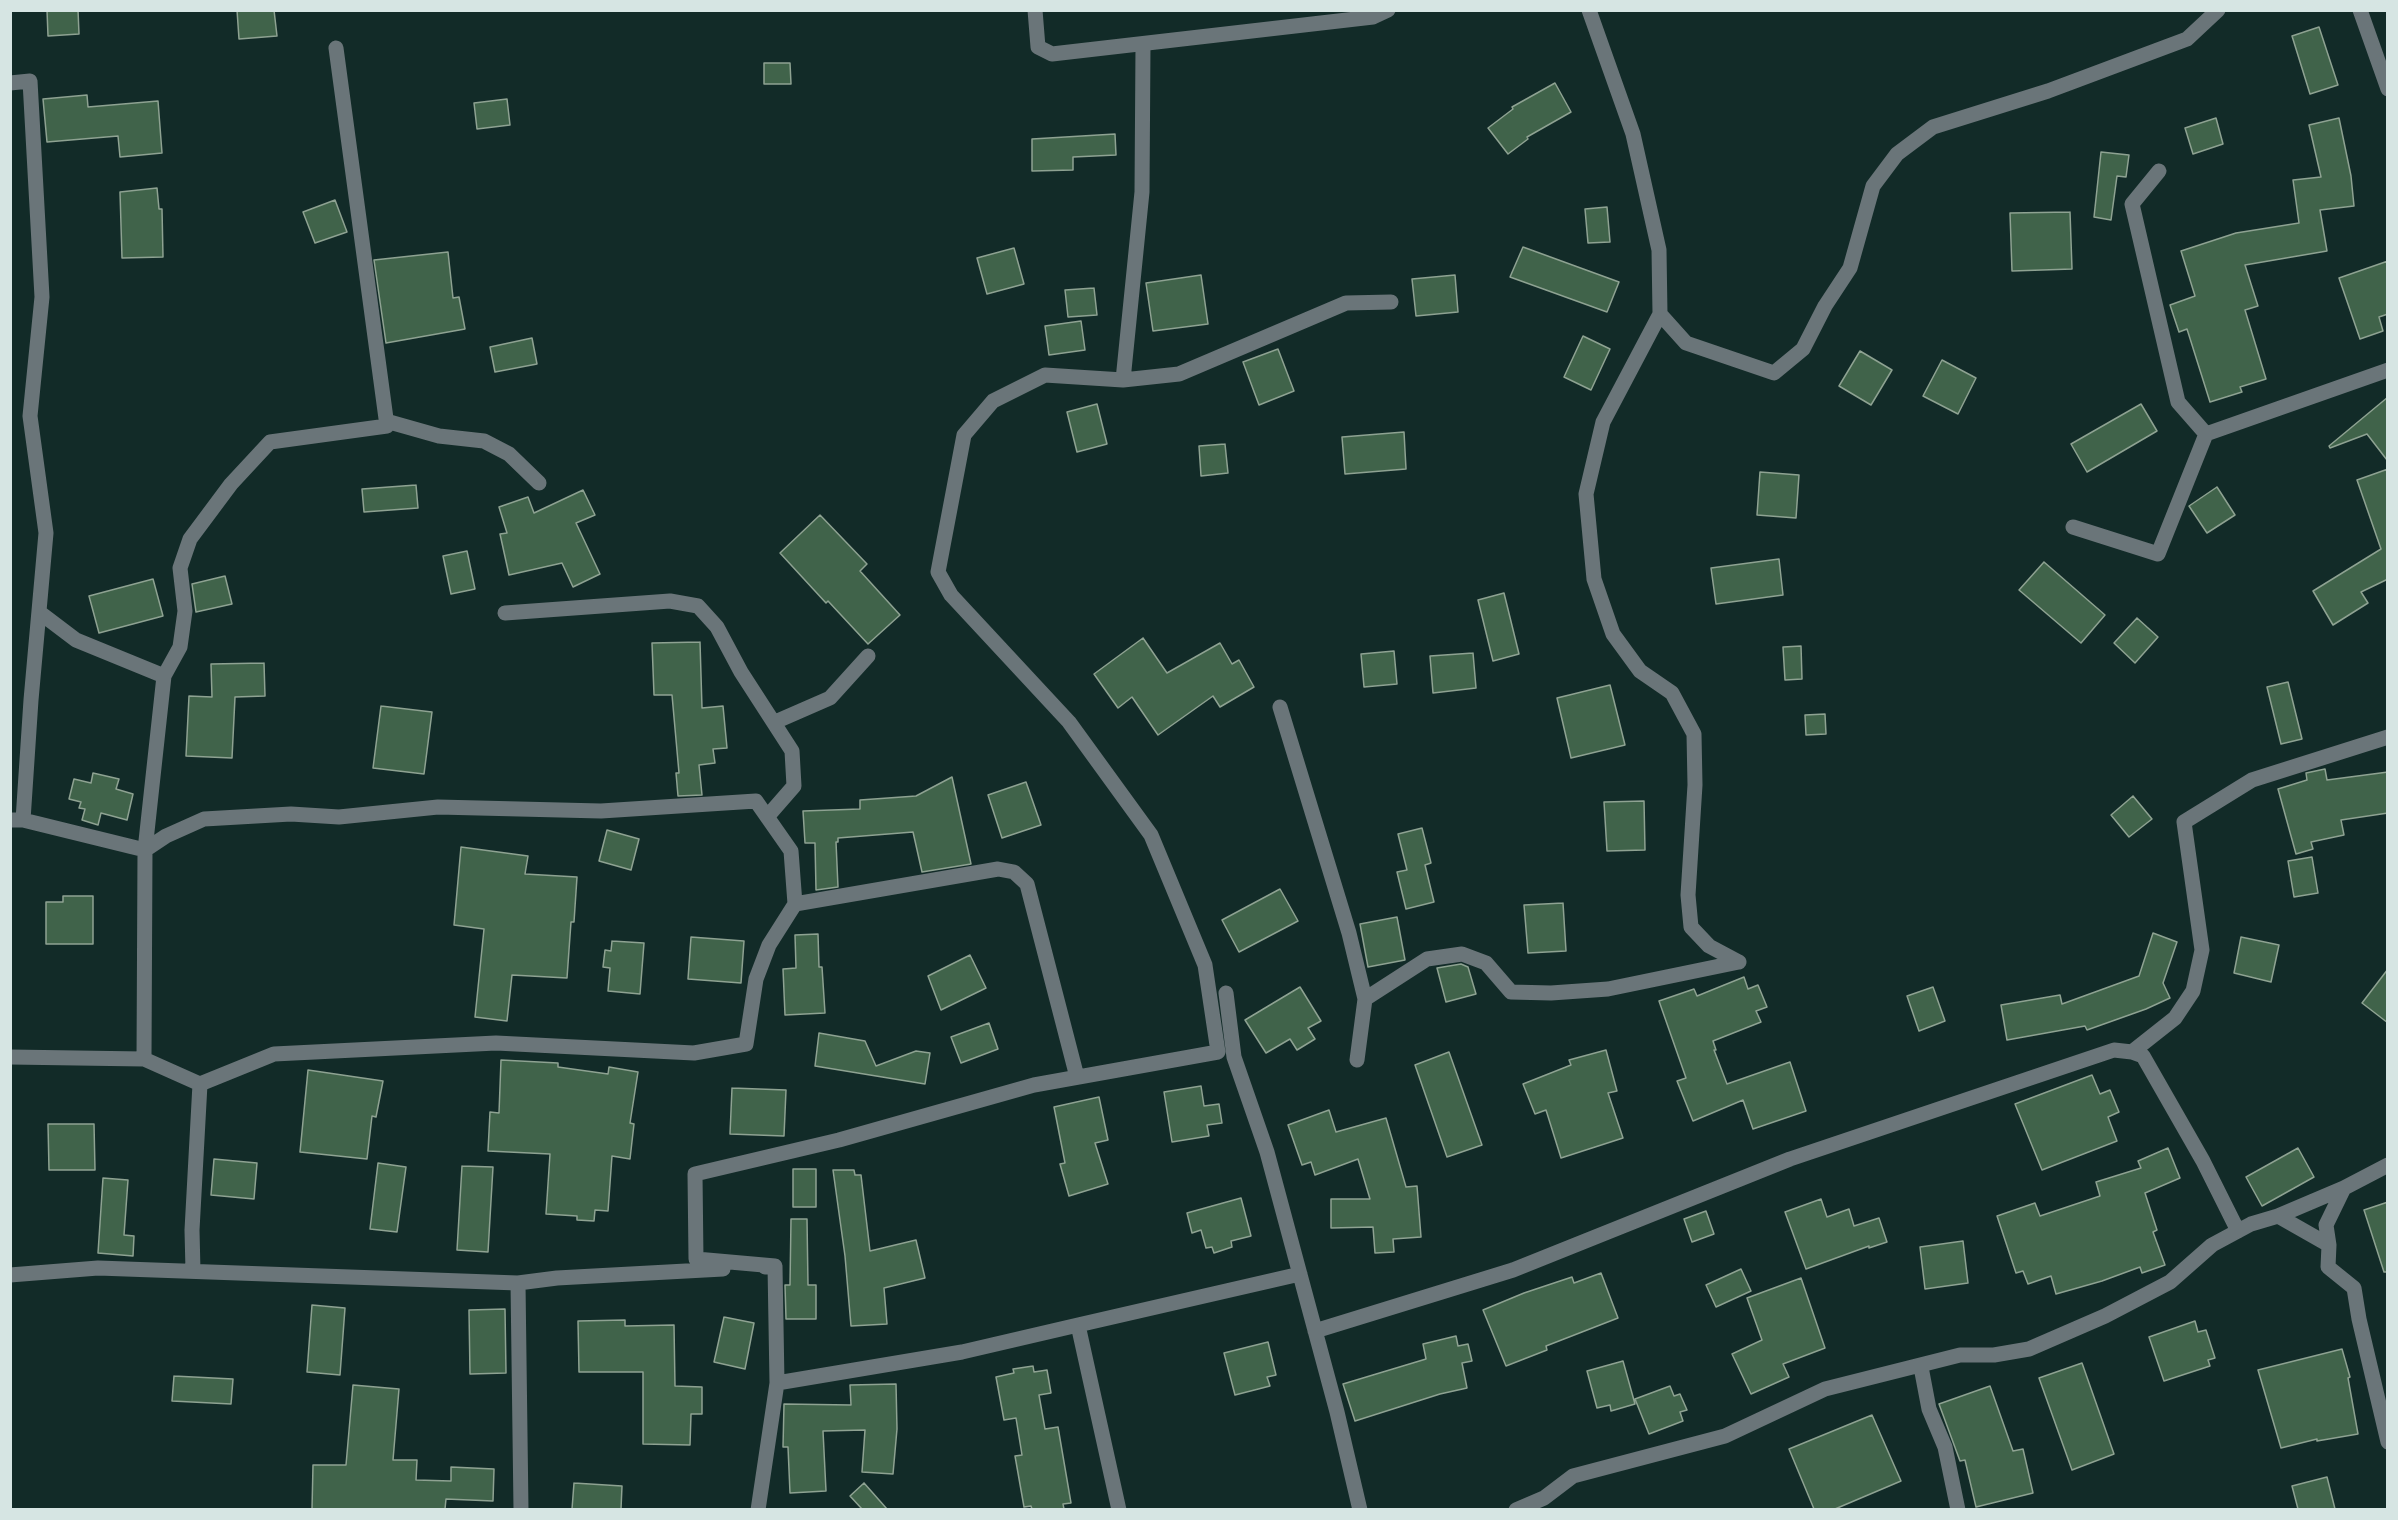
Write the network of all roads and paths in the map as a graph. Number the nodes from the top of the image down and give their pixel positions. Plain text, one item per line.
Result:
1 (1035, 10) edge
2 (1388, 10) edge
3 (1589, 10) edge
4 (2218, 10) edge
5 (2360, 10) edge
6 (1143, 45) junction
7 (336, 48) dead end
8 (10, 83) edge
9 (2388, 89) edge
10 (2158, 171) dead end
11 (1391, 302) dead end
12 (1660, 314) junction
13 (2388, 370) edge
14 (1123, 380) junction
15 (386, 421) junction
16 (2206, 434) junction
17 (538, 483) dead end
18 (2073, 527) dead end
19 (39, 612) junction
20 (506, 613) dead end
21 (868, 656) dead end
22 (164, 676) junction
23 (1280, 707) dead end
24 (775, 722) junction
25 (2388, 737) edge
26 (767, 817) junction
27 (17, 820) edge
28 (145, 850) junction
29 (795, 904) junction
30 (1226, 993) dead end
31 (1365, 999) junction
32 (2132, 1052) junction
33 (10, 1057) edge
34 (144, 1059) junction
35 (1357, 1060) dead end
36 (1077, 1077) junction
37 (200, 1084) junction
38 (2388, 1165) edge
39 (2344, 1188) junction
40 (2278, 1216) junction
41 (2238, 1231) junction
42 (2329, 1245) junction
43 (775, 1266) junction
44 (193, 1271) junction
45 (1300, 1274) junction
46 (10, 1275) edge
47 (518, 1283) junction
48 (1078, 1324) junction
49 (1315, 1331) junction
50 (1921, 1367) junction
51 (777, 1383) junction
52 (2388, 1442) edge
53 (1545, 1503) edge
54 (521, 1509) edge
55 (758, 1509) edge
56 (1119, 1509) edge
57 (1360, 1509) edge
58 (1516, 1509) edge
59 (1958, 1509) edge

1 - 6 street
2 - 6 street
3 - 12 street
4 - 12 street
5 - 9 street
6 - 14 street
7 - 15 street
8 - 19 street
10 - 16 street
11 - 14 street
12 - 31 street
13 - 16 street
14 - 36 street
15 - 17 street
15 - 22 street
16 - 18 street
19 - 22 street
19 - 27 street
20 - 24 street
21 - 24 street
22 - 28 street
23 - 31 street
24 - 26 street
25 - 32 street
26 - 28 street
26 - 29 street
27 - 28 street
28 - 34 street
29 - 36 street
29 - 37 street
30 - 45 street
31 - 35 street
32 - 41 street
32 - 49 street
33 - 34 street
34 - 37 street
36 - 43 street
37 - 44 street
38 - 39 street
39 - 40 street
39 - 42 street
40 - 41 street
40 - 42 street
41 - 50 street
42 - 52 street
43 - 47 street
43 - 51 street
44 - 46 street
44 - 47 street
45 - 48 street
45 - 49 street
47 - 54 street
48 - 51 street
48 - 56 street
49 - 57 street
50 - 53 street
50 - 59 street
51 - 55 street
53 - 58 street

